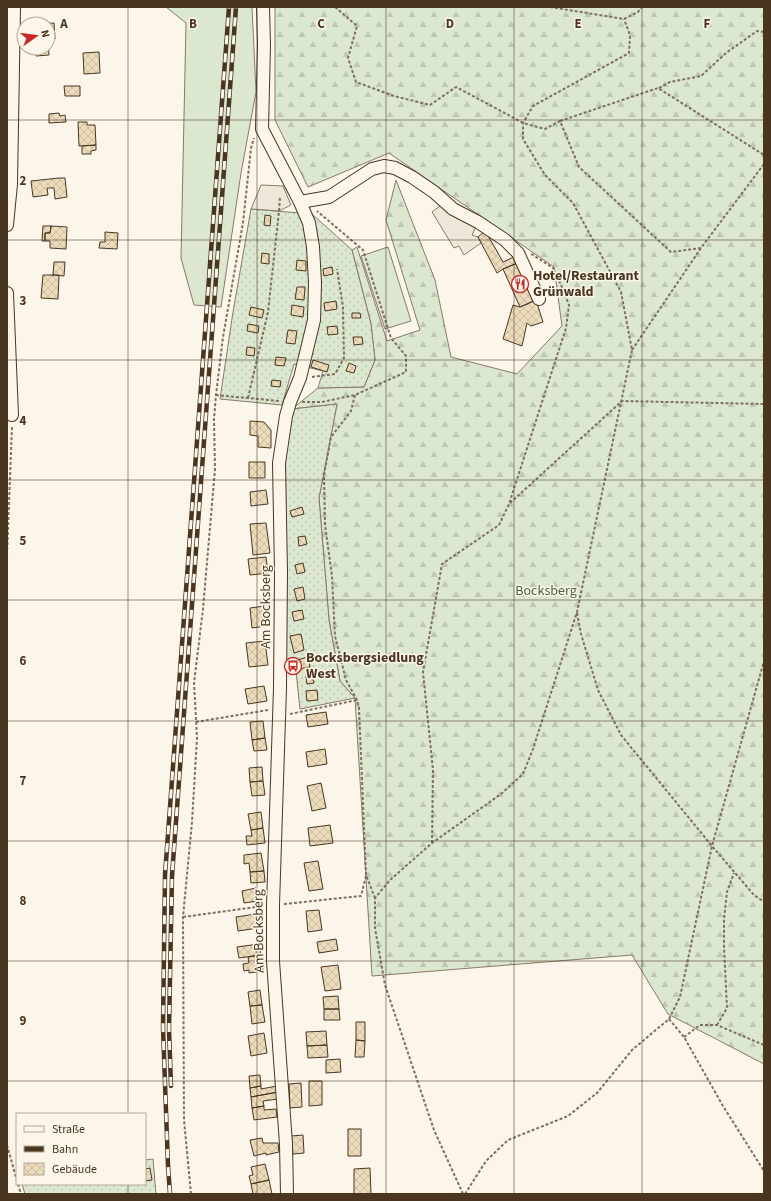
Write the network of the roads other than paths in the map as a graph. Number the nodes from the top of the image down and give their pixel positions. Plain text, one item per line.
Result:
1 (14, 7) edge
2 (263, 7) edge
3 (300, 202) junction
4 (7, 225) edge
5 (7, 293) edge
6 (539, 299) dead end
7 (12, 415) road end
8 (287, 1194) edge

1 - 4 street
2 - 3 street, Am Bocksberg
3 - 6 street
3 - 8 street, Am Bocksberg
5 - 7 street

